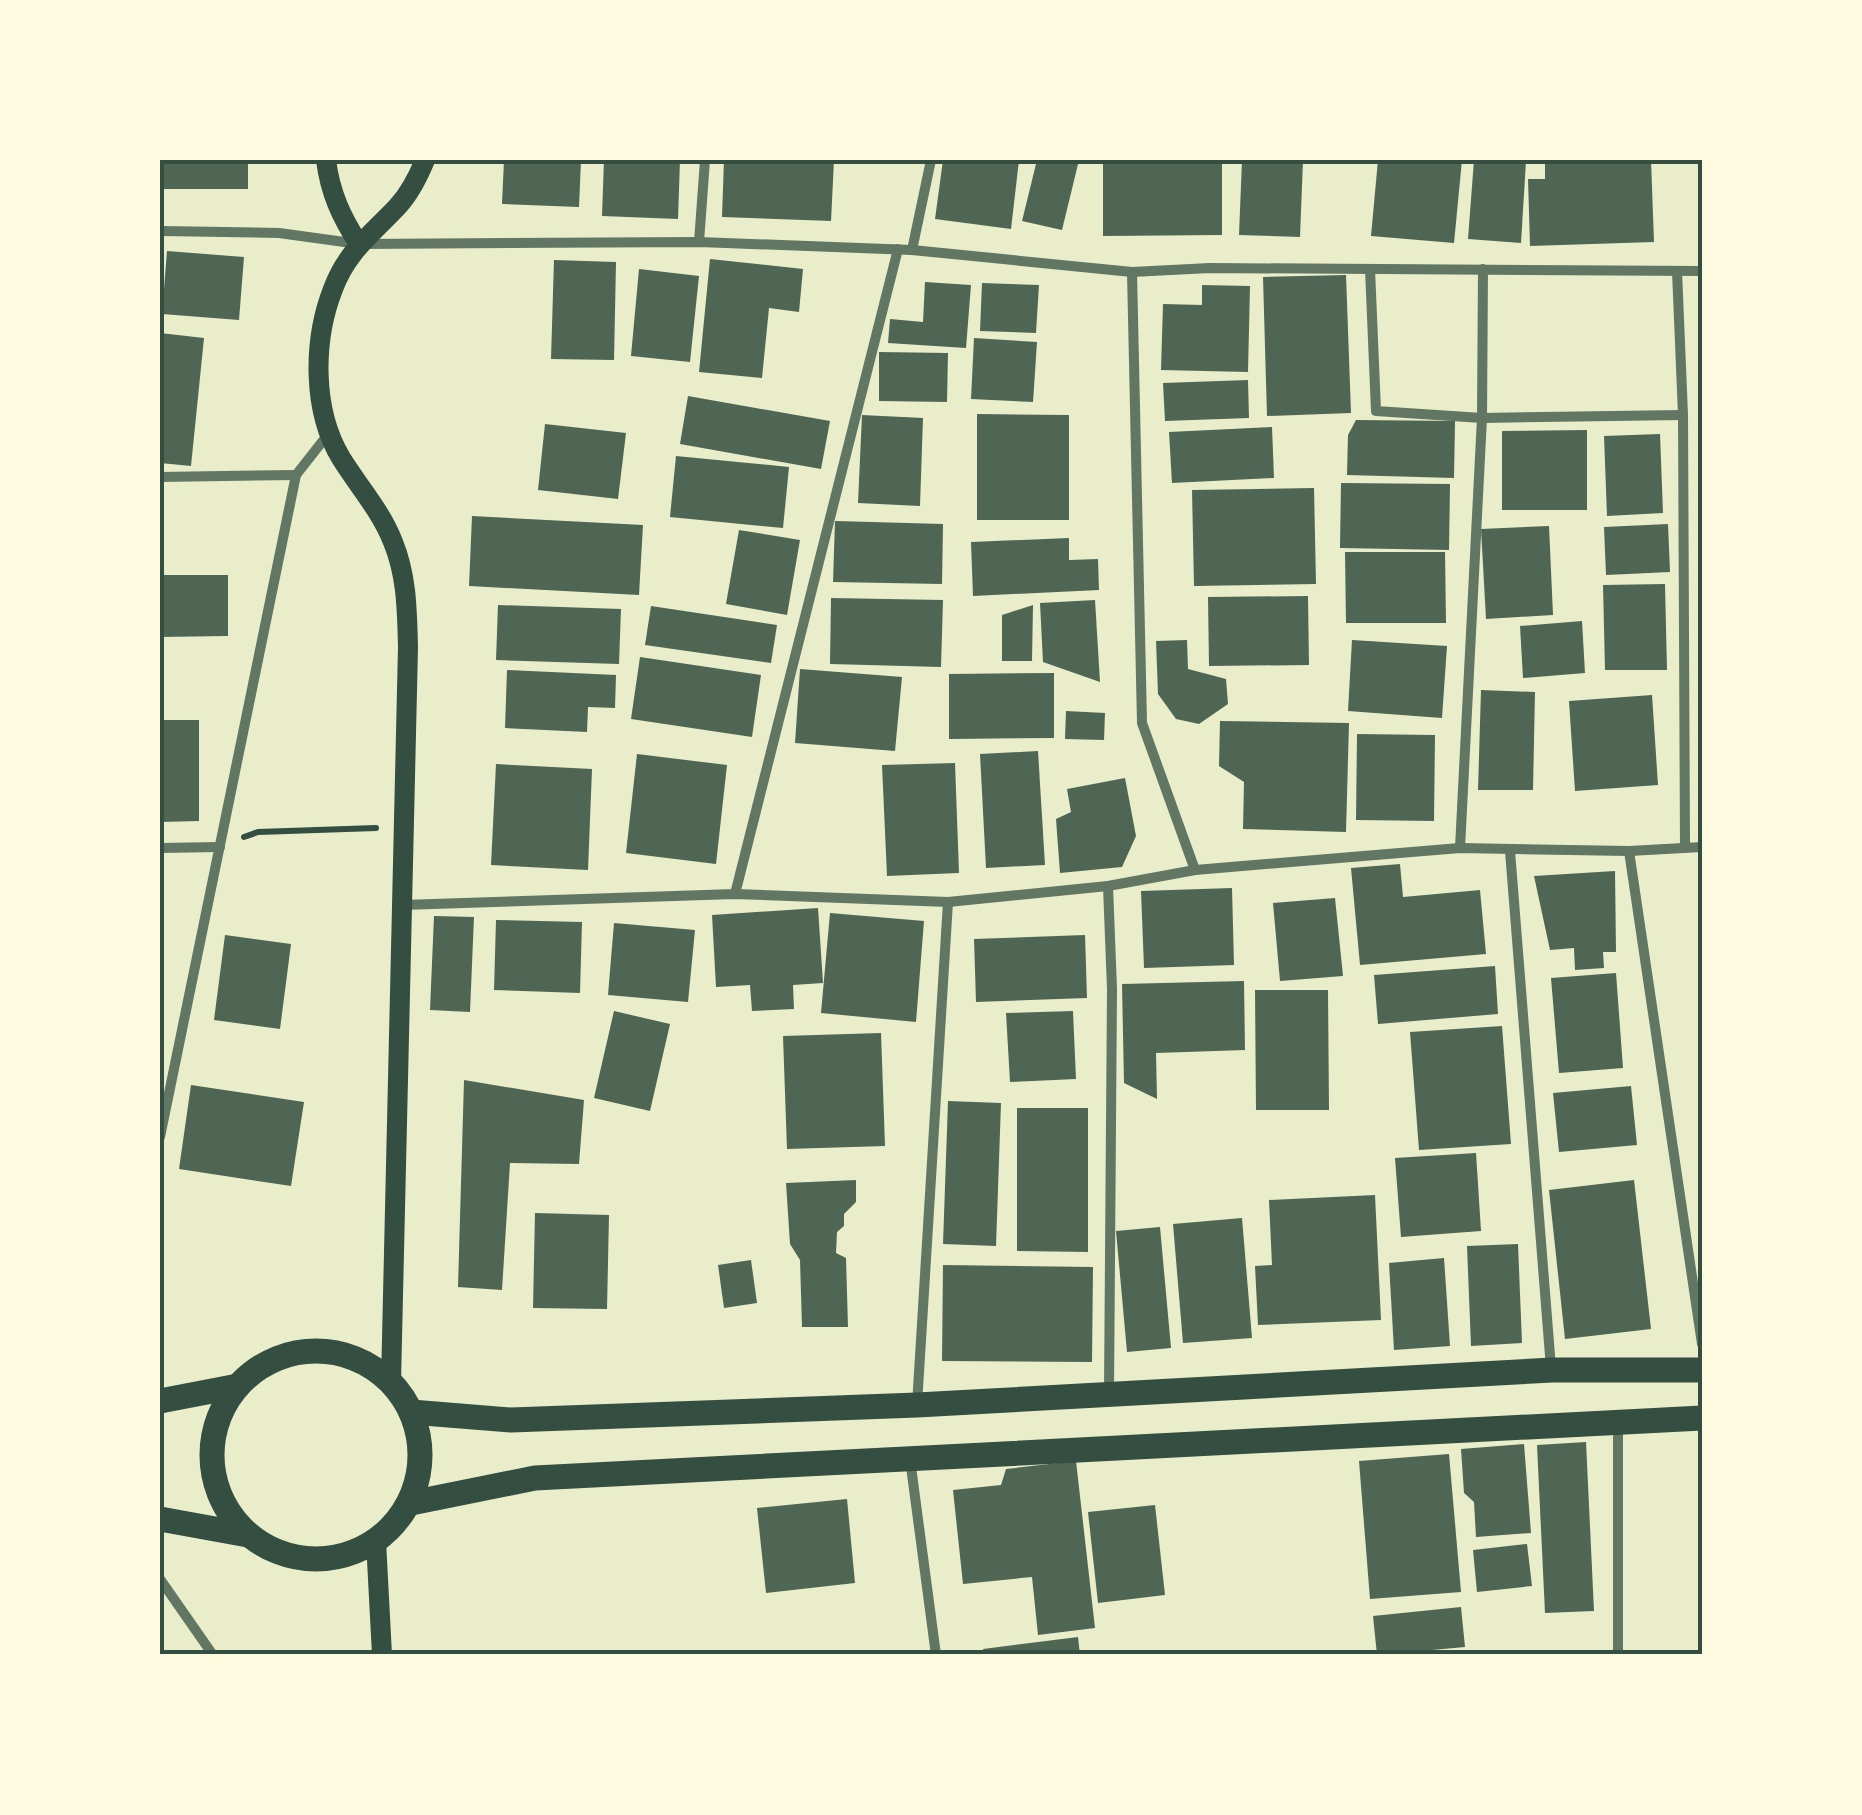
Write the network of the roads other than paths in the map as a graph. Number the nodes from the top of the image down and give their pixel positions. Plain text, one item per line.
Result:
1 (326, 160) edge
2 (424, 160) edge
3 (705, 160) edge
4 (932, 160) edge
5 (160, 231) edge
6 (699, 242) junction
7 (358, 244) junction
8 (898, 249) junction
9 (912, 250) junction
10 (1370, 268) junction
11 (1483, 269) junction
12 (1676, 271) junction
13 (1702, 271) edge
14 (1132, 272) junction
15 (1683, 415) junction
16 (1482, 418) junction
17 (329, 432) junction
18 (296, 475) junction
19 (160, 477) edge
20 (220, 847) junction
21 (1702, 847) edge
22 (160, 848) edge
23 (1460, 848) junction
24 (1685, 848) junction
25 (1510, 851) junction
26 (1629, 851) junction
27 (1194, 870) junction
28 (1108, 886) junction
29 (735, 894) junction
30 (948, 902) junction
31 (401, 905) junction
32 (160, 1137) edge
33 (1702, 1344) edge
34 (1552, 1370) junction
35 (1702, 1370) edge
36 (391, 1382) junction
37 (238, 1386) junction
38 (1108, 1394) junction
39 (160, 1402) edge
40 (917, 1405) junction
41 (411, 1412) junction
42 (1702, 1418) edge
43 (1618, 1421) junction
44 (910, 1459) junction
45 (410, 1503) junction
46 (160, 1520) edge
47 (248, 1535) junction
48 (376, 1541) junction
49 (160, 1578) edge
50 (212, 1655) edge
51 (382, 1655) edge
52 (936, 1655) edge
53 (1618, 1655) edge

1 - 7 main road
2 - 7 main road
3 - 6 street
4 - 9 street
5 - 7 street
6 - 7 street
6 - 8 street
7 - 17 main road
8 - 9 street
8 - 29 street
9 - 14 street
10 - 11 street
10 - 14 street
10 - 16 street
11 - 12 street
11 - 16 street
12 - 13 street
12 - 15 street
14 - 27 street
15 - 16 street
15 - 24 street
16 - 23 street
17 - 18 street
17 - 31 main road
18 - 19 street
18 - 20 street
20 - 22 street
20 - 32 street
21 - 24 street
23 - 25 street
23 - 27 street
24 - 26 street
25 - 26 street
25 - 34 street
26 - 33 street
27 - 28 street
28 - 30 street
28 - 38 street
29 - 30 street
29 - 31 street
30 - 40 street
31 - 36 main road
34 - 35 main road
34 - 38 main road
36 - 37 main road
36 - 41 main road
37 - 39 main road
37 - 47 main road
38 - 40 main road
40 - 41 main road
41 - 45 main road
42 - 43 main road
43 - 44 main road
43 - 53 street
44 - 45 main road
44 - 52 street
45 - 48 main road
46 - 47 main road
47 - 48 main road
48 - 51 main road
49 - 50 street

